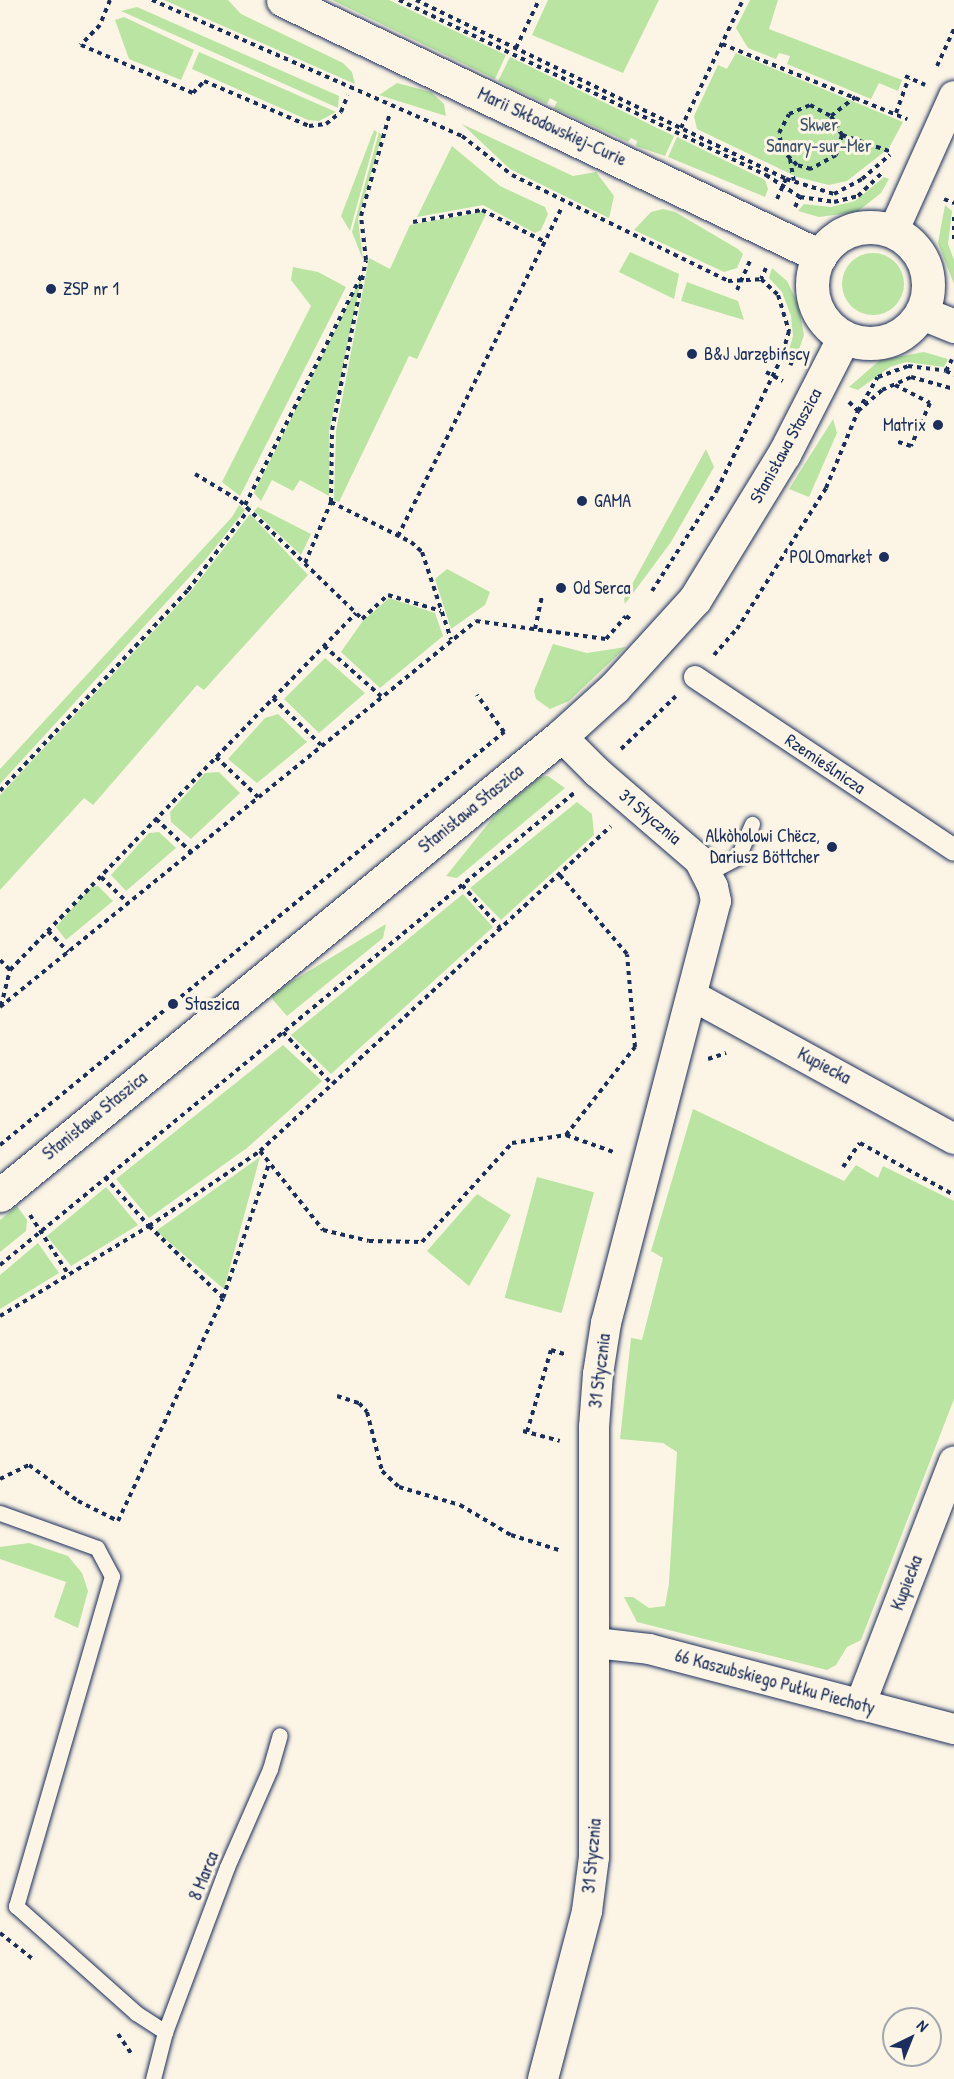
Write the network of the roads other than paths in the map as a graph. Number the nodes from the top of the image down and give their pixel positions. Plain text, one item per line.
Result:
1 (283, 0) edge
2 (941, 91) edge
3 (893, 232) junction
4 (820, 256) junction
5 (922, 313) junction
6 (954, 326) edge
7 (844, 337) junction
8 (695, 678) dead end
9 (561, 736) junction
10 (752, 824) dead end
11 (954, 850) edge
12 (708, 873) junction
13 (693, 996) junction
14 (954, 1139) edge
15 (0, 1194) edge
16 (954, 1461) edge
17 (0, 1513) edge
18 (595, 1643) junction
19 (860, 1705) junction
20 (954, 1729) edge
21 (280, 1735) dead end
22 (165, 2032) junction
23 (153, 2079) edge
24 (543, 2079) edge

1 - 4 street, Marii Skłodowskiej-Curie
2 - 3 street
3 - 4 street
3 - 5 street
4 - 7 street
5 - 6 street
5 - 7 street
7 - 9 street, Stanisława Staszica
8 - 11 street, Rzemieślnicza
9 - 12 street, 31 Stycznia
9 - 15 street, Stanisława Staszica
10 - 12 lane
12 - 13 street, 31 Stycznia
13 - 14 street, Kupiecka
13 - 18 street, 31 Stycznia
16 - 19 street, Kupiecka
17 - 22 lane
18 - 19 street, 66 Kaszubskiego Pułku Piechoty
18 - 24 street, 31 Stycznia
19 - 20 street, 66 Kaszubskiego Pułku Piechoty
21 - 22 lane, 8 Marca
22 - 23 lane, 8 Marca

